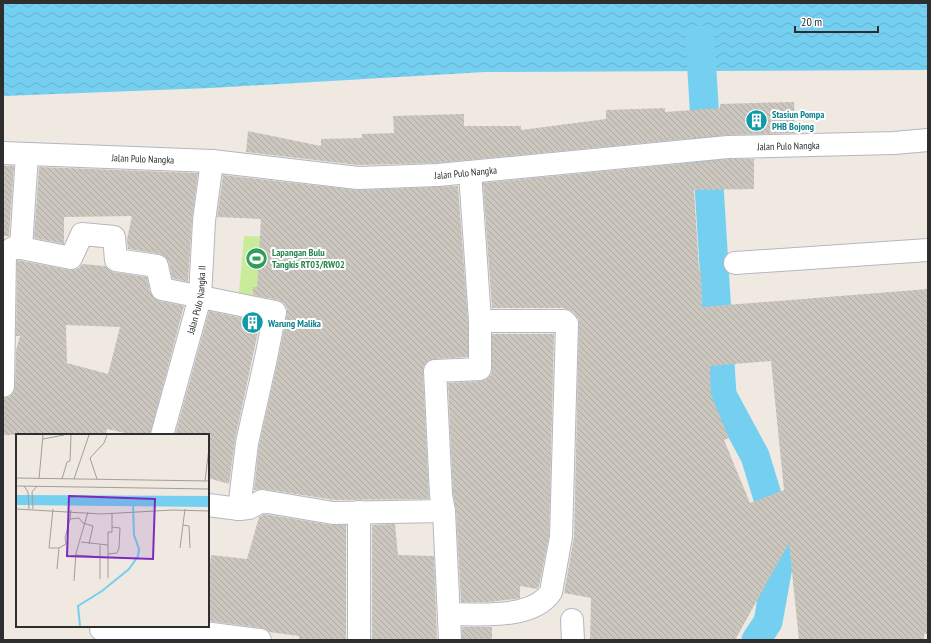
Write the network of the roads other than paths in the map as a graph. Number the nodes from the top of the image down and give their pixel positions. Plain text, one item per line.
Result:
1 (928, 140) edge
2 (3, 153) edge
3 (27, 154) junction
4 (212, 161) junction
5 (470, 172) junction
6 (21, 248) junction
7 (928, 250) edge
8 (734, 263) dead end
9 (200, 298) junction
10 (480, 321) junction
11 (3, 386) edge
12 (162, 434) edge
13 (209, 505) edge
14 (239, 509) junction
15 (444, 511) junction
16 (359, 512) junction
17 (449, 614) junction
18 (101, 632) edge
19 (260, 640) edge
20 (359, 640) edge
21 (450, 640) edge

1 - 5 street, Jalan Pulo Nangka
2 - 3 street, Jalan Pulo Nangka
3 - 4 street, Jalan Pulo Nangka
3 - 6 street
4 - 5 street, Jalan Pulo Nangka
4 - 9 street, Jalan Pulo Nangka II
5 - 10 street
6 - 9 street
6 - 11 street
7 - 8 street
9 - 12 street, Jalan Pulo Nangka II
9 - 14 street
10 - 15 street
10 - 17 street
13 - 14 street
14 - 16 street
15 - 16 street
15 - 17 street
16 - 20 street
17 - 21 street
18 - 19 street

